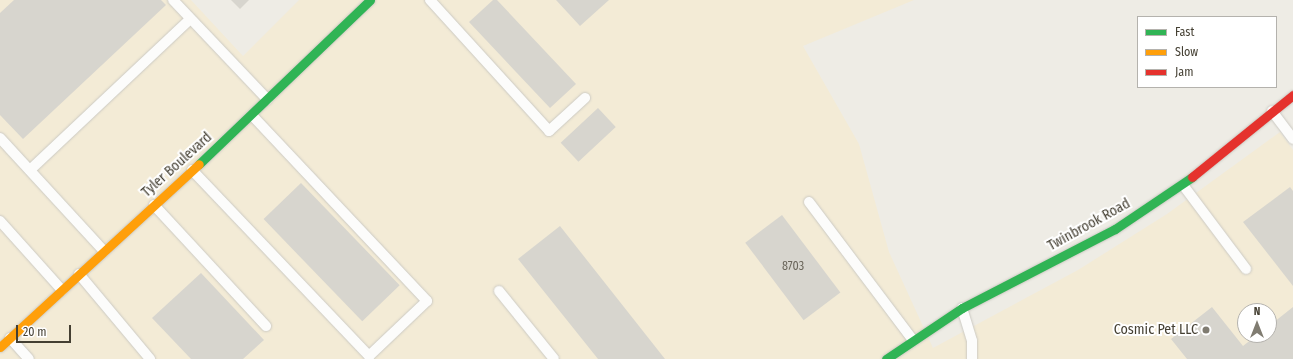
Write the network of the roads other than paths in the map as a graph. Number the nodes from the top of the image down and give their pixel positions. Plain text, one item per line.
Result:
1 (173, 0) edge
2 (370, 0) edge
3 (430, 0) edge
4 (190, 19) junction
5 (1293, 95) edge
6 (585, 98) dead end
7 (267, 99) junction
8 (1272, 111) junction
9 (252, 115) junction
10 (0, 138) edge
11 (1293, 139) edge
12 (30, 170) junction
13 (192, 170) junction
14 (1183, 185) junction
15 (809, 202) dead end
16 (154, 205) junction
17 (0, 220) edge
18 (104, 251) junction
19 (1246, 269) dead end
20 (79, 274) junction
21 (62, 290) junction
22 (500, 291) dead end
23 (962, 308) junction
24 (266, 326) dead end
25 (10, 338) junction
26 (913, 340) junction
27 (0, 347) edge
28 (900, 354) edge
29 (29, 359) edge
30 (150, 359) edge
31 (554, 359) edge
32 (886, 359) edge
33 (972, 359) edge

1 - 4 lane
2 - 7 street, Tyler Boulevard
3 - 6 lane
4 - 7 lane
4 - 12 lane
5 - 8 street, Twinbrook Road
7 - 9 street, Tyler Boulevard
8 - 11 lane
8 - 14 street, Twinbrook Road
9 - 13 street, Tyler Boulevard
9 - 13 lane
10 - 12 lane
12 - 18 lane
13 - 16 street, Tyler Boulevard
14 - 19 lane
14 - 23 street, Twinbrook Road
15 - 26 lane
16 - 18 street, Tyler Boulevard
16 - 24 lane
17 - 21 lane
18 - 20 street, Tyler Boulevard
20 - 21 street, Tyler Boulevard
20 - 30 lane
21 - 25 street, Tyler Boulevard
22 - 31 lane
23 - 26 street, Twinbrook Road
23 - 33 lane
25 - 27 street, Tyler Boulevard
25 - 29 lane
26 - 28 street, Twinbrook Road
28 - 32 street, Twinbrook Road

